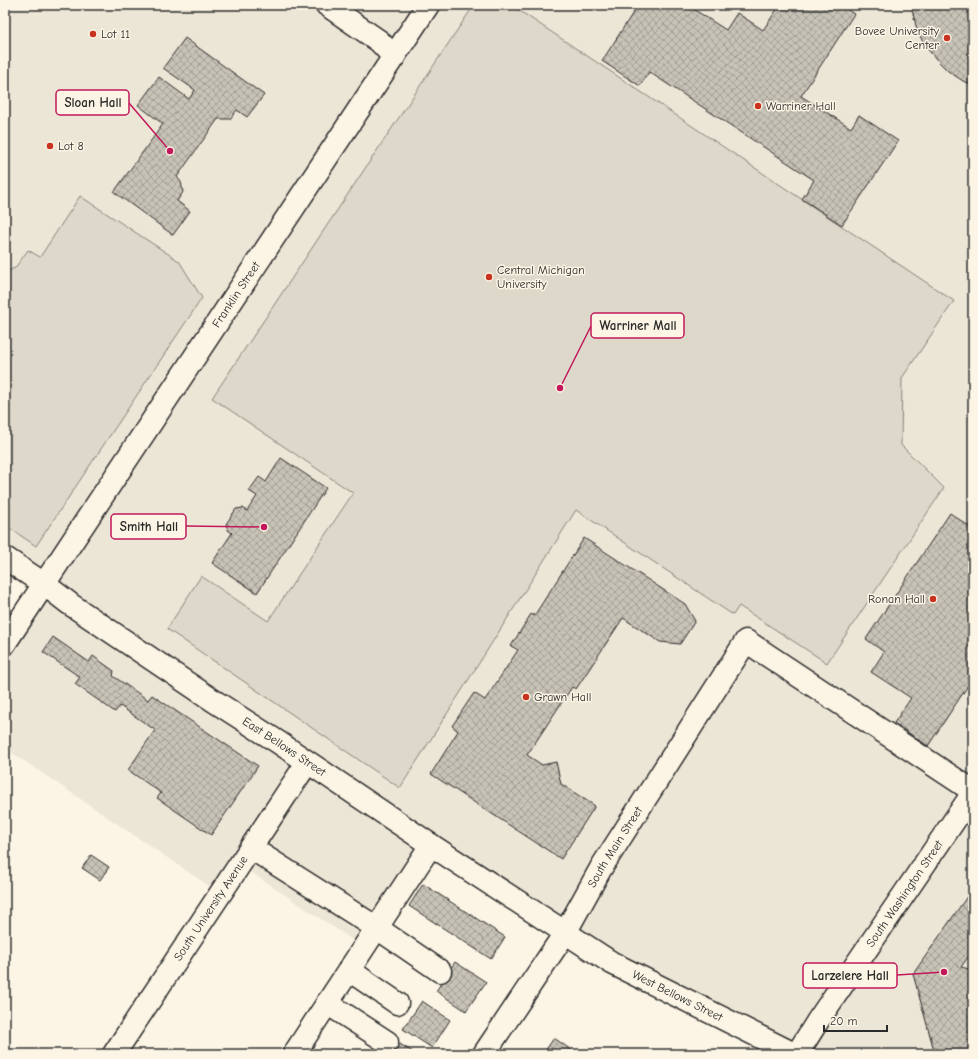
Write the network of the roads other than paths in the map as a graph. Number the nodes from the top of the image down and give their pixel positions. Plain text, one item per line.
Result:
1 (327, 5) edge
2 (428, 5) edge
3 (394, 57) junction
4 (5, 558) edge
5 (44, 584) junction
6 (5, 643) edge
7 (308, 763) junction
8 (973, 792) edge
9 (431, 846) junction
10 (251, 848) junction
11 (377, 928) junction
12 (564, 933) junction
13 (349, 970) junction
14 (440, 971) dead end
15 (328, 1003) junction
16 (397, 1003) dead end
17 (387, 1042) dead end
18 (114, 1054) edge
19 (294, 1054) edge
20 (484, 1054) edge
21 (794, 1054) edge
22 (797, 1054) edge

1 - 3 street
2 - 3 street, Franklin Street
3 - 5 street, Franklin Street
4 - 5 street, East Bellows Street
5 - 6 street, Franklin Street
5 - 7 street, East Bellows Street
7 - 9 street, East Bellows Street
7 - 10 street, South University Avenue
8 - 12 street, South Main Street
8 - 22 street, South Washington Street
9 - 11 street
9 - 12 street, East Bellows Street
10 - 11 street
10 - 18 street, South University Avenue
11 - 13 street
11 - 14 street
12 - 20 street, South Main Street
12 - 21 street, West Bellows Street
13 - 15 street
13 - 16 street
15 - 17 street
15 - 19 street

